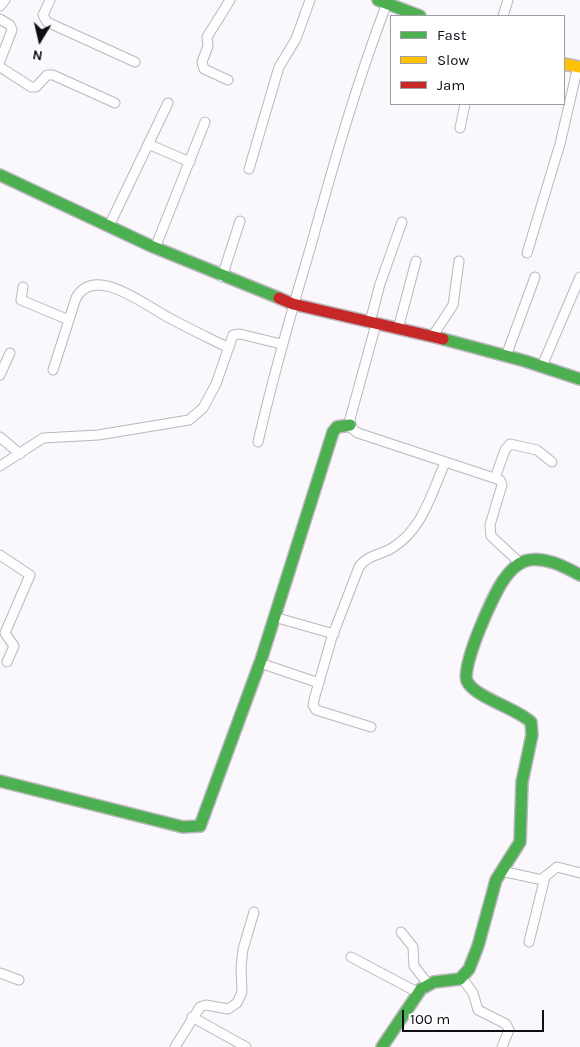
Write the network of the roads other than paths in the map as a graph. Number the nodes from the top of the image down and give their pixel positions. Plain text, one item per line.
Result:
1 (5, 0) edge
2 (50, 0) edge
3 (230, 0) edge
4 (310, 0) edge
5 (508, 0) edge
6 (382, 2) edge
7 (0, 6) edge
8 (417, 15) edge
9 (503, 15) edge
10 (0, 19) edge
11 (0, 61) edge
12 (135, 62) dead end
13 (565, 64) edge
14 (579, 66) edge
15 (0, 67) edge
16 (228, 80) dead end
17 (115, 103) dead end
18 (168, 103) dead end
19 (465, 105) edge
20 (205, 122) dead end
21 (460, 128) dead end
22 (148, 144) junction
23 (190, 162) junction
24 (249, 169) dead end
25 (0, 175) edge
26 (240, 221) dead end
27 (402, 222) dead end
28 (109, 226) junction
29 (155, 248) junction
30 (527, 253) dead end
31 (416, 261) dead end
32 (459, 261) dead end
33 (222, 277) junction
34 (535, 277) dead end
35 (580, 277) edge
36 (23, 287) dead end
37 (293, 304) junction
38 (69, 320) junction
39 (373, 323) junction
40 (398, 329) junction
41 (432, 337) junction
42 (281, 344) junction
43 (229, 348) junction
44 (10, 354) dead end
45 (506, 356) junction
46 (542, 366) junction
47 (54, 370) dead end
48 (0, 375) edge
49 (580, 379) edge
50 (350, 425) junction
51 (0, 438) edge
52 (258, 442) dead end
53 (20, 454) junction
54 (552, 462) dead end
55 (445, 463) junction
56 (0, 466) edge
57 (495, 478) junction
58 (0, 555) edge
59 (520, 563) junction
60 (580, 575) edge
61 (274, 617) junction
62 (334, 634) junction
63 (7, 662) dead end
64 (260, 663) junction
65 (319, 683) junction
66 (370, 727) dead end
67 (0, 781) edge
68 (501, 871) junction
69 (580, 873) edge
70 (545, 877) junction
71 (254, 912) dead end
72 (401, 932) dead end
73 (529, 942) dead end
74 (351, 957) dead end
75 (0, 973) edge
76 (462, 978) junction
77 (19, 980) dead end
78 (428, 984) junction
79 (419, 993) junction
80 (192, 1017) junction
81 (177, 1046) edge
82 (246, 1047) edge
83 (382, 1047) edge
84 (502, 1047) edge

1 - 7 street
2 - 12 street
3 - 16 street
4 - 24 street
5 - 9 street
6 - 8 street
6 - 37 street
10 - 11 street
13 - 14 street
14 - 30 street
15 - 17 street
18 - 22 street
19 - 21 street
20 - 23 street
22 - 23 street
22 - 28 street
23 - 29 street
25 - 28 street
26 - 33 street
27 - 39 street
28 - 29 street
29 - 33 street
31 - 40 street
32 - 41 street
33 - 37 street
34 - 45 street
35 - 46 street
36 - 38 street
37 - 39 street
37 - 42 street
38 - 43 street
38 - 47 street
39 - 40 street
39 - 50 street
40 - 41 street
41 - 45 street
42 - 43 street
42 - 52 street
43 - 53 street
44 - 48 street
45 - 46 street
46 - 49 street
50 - 55 street
50 - 61 street
51 - 53 street
53 - 56 street
54 - 57 street
55 - 57 street
55 - 62 street
57 - 59 street
58 - 63 street
59 - 60 street
59 - 68 street
61 - 62 street
61 - 64 street
62 - 65 street
64 - 65 street
64 - 67 street
65 - 66 street
68 - 70 street
68 - 76 street
69 - 70 street
70 - 73 street
71 - 80 street
72 - 78 street
74 - 79 street
75 - 77 street
76 - 78 street
76 - 84 street
78 - 79 street
79 - 83 street
80 - 81 street
80 - 82 street

